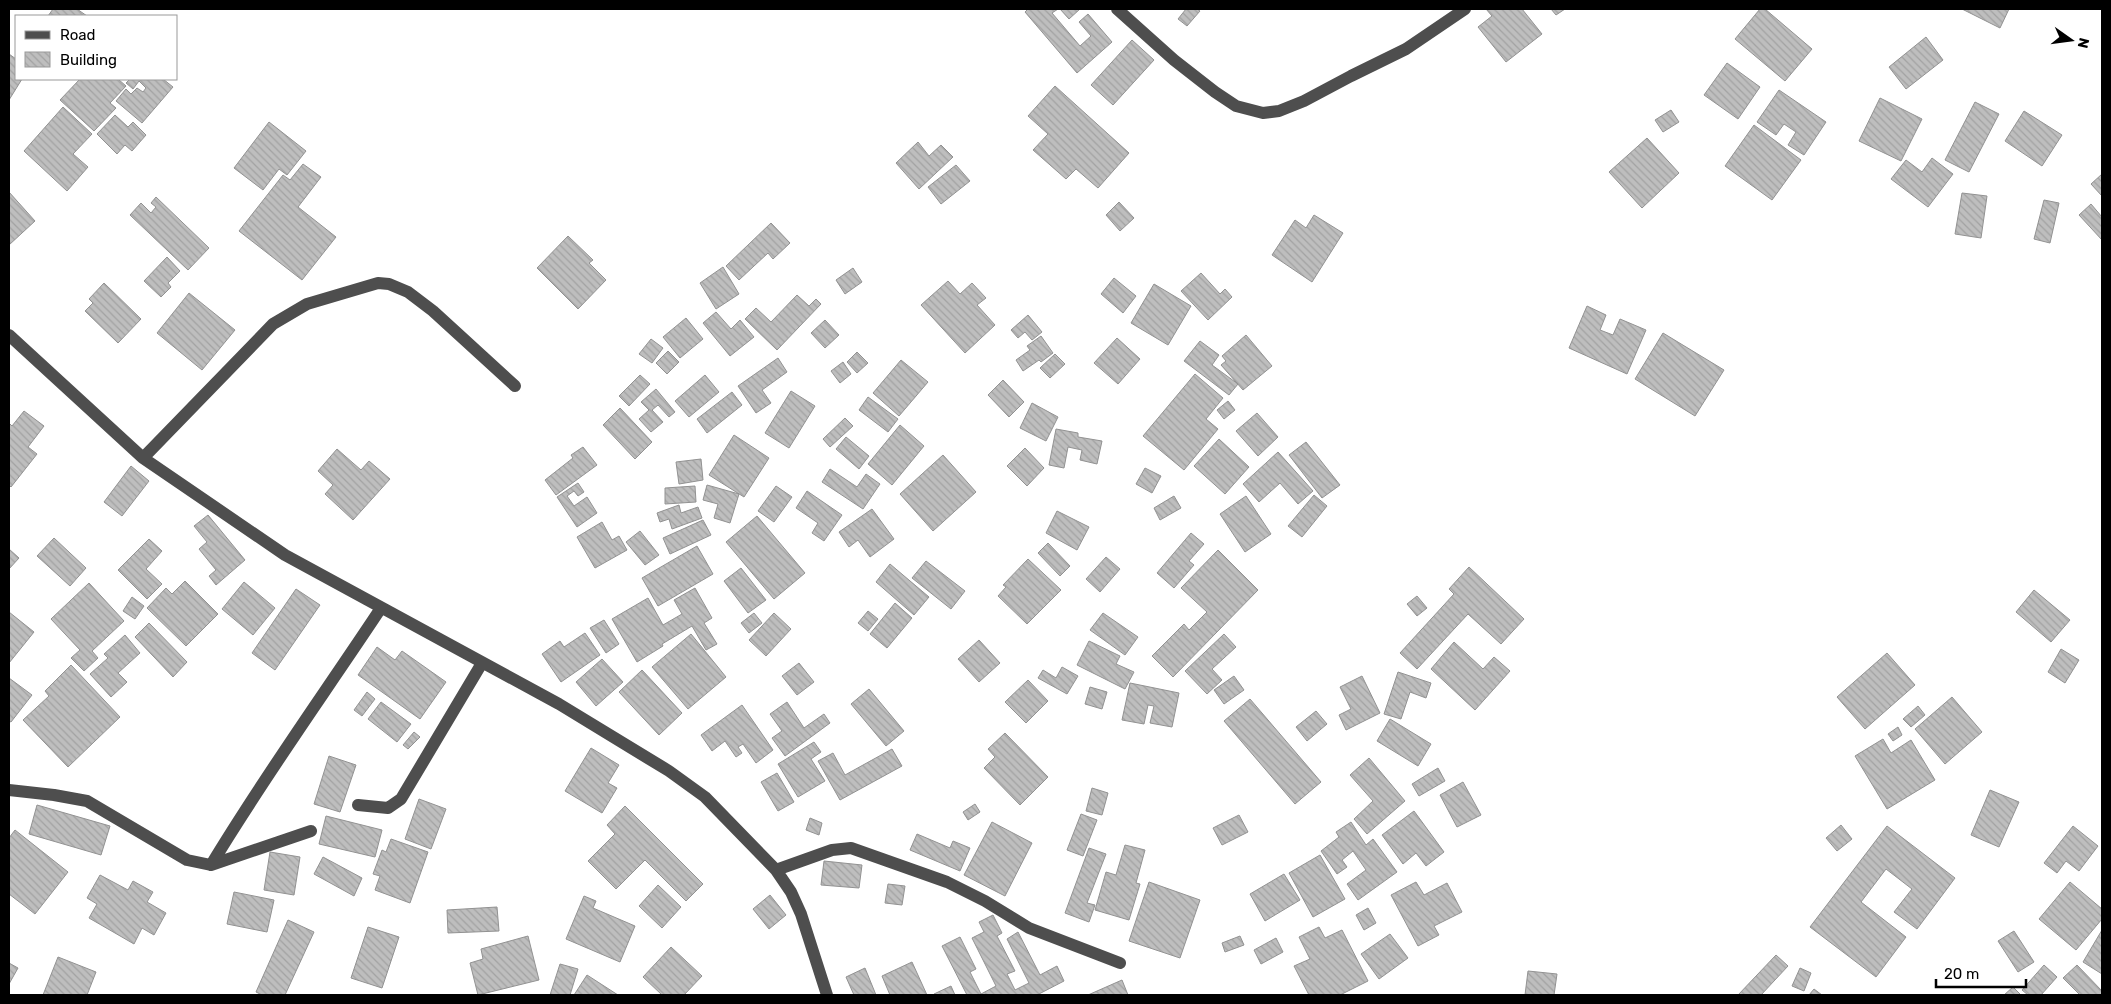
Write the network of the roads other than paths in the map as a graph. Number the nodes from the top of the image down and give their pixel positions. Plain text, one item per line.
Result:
1 (1117, 9) edge
2 (1465, 9) edge
3 (9, 335) edge
4 (514, 386) dead end
5 (143, 458) junction
6 (381, 608) junction
7 (482, 663) junction
8 (9, 790) edge
9 (358, 805) dead end
10 (311, 831) dead end
11 (211, 865) junction
12 (776, 870) junction
13 (1120, 963) dead end
14 (827, 995) edge

1 - 2 street
3 - 5 street
4 - 5 street
5 - 6 street
6 - 7 street
6 - 11 street
7 - 9 street
7 - 12 street
8 - 11 street
10 - 11 street
12 - 13 street
12 - 14 street

